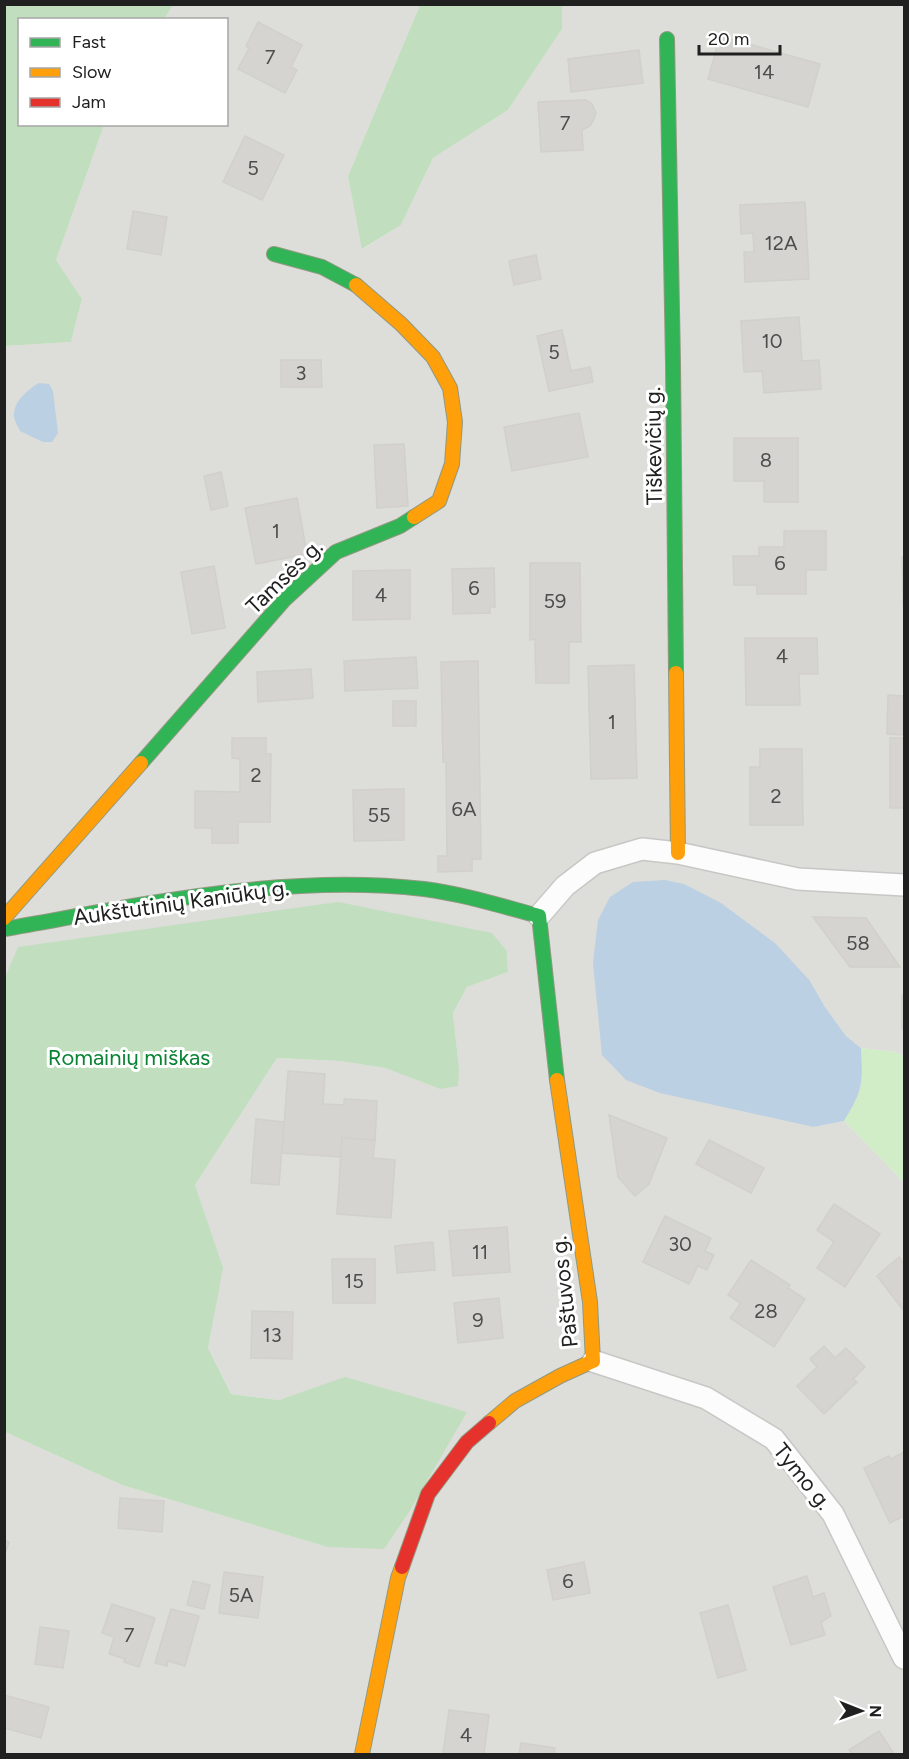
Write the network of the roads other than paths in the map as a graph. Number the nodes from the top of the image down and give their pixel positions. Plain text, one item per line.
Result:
1 (667, 39) dead end
2 (274, 254) dead end
3 (678, 853) junction
4 (904, 885) edge
5 (539, 916) junction
6 (4, 918) edge
7 (4, 929) edge
8 (592, 1360) junction
9 (904, 1658) edge
10 (362, 1755) edge

1 - 3 street, Tiškevičių g.
2 - 6 street, Tamsės g.
3 - 4 street
3 - 5 street
5 - 7 street, Aukštutinių Kaniūkų g.
5 - 8 street, Paštuvos g.
8 - 9 street, Tymo g.
8 - 10 street, Paštuvos g.

